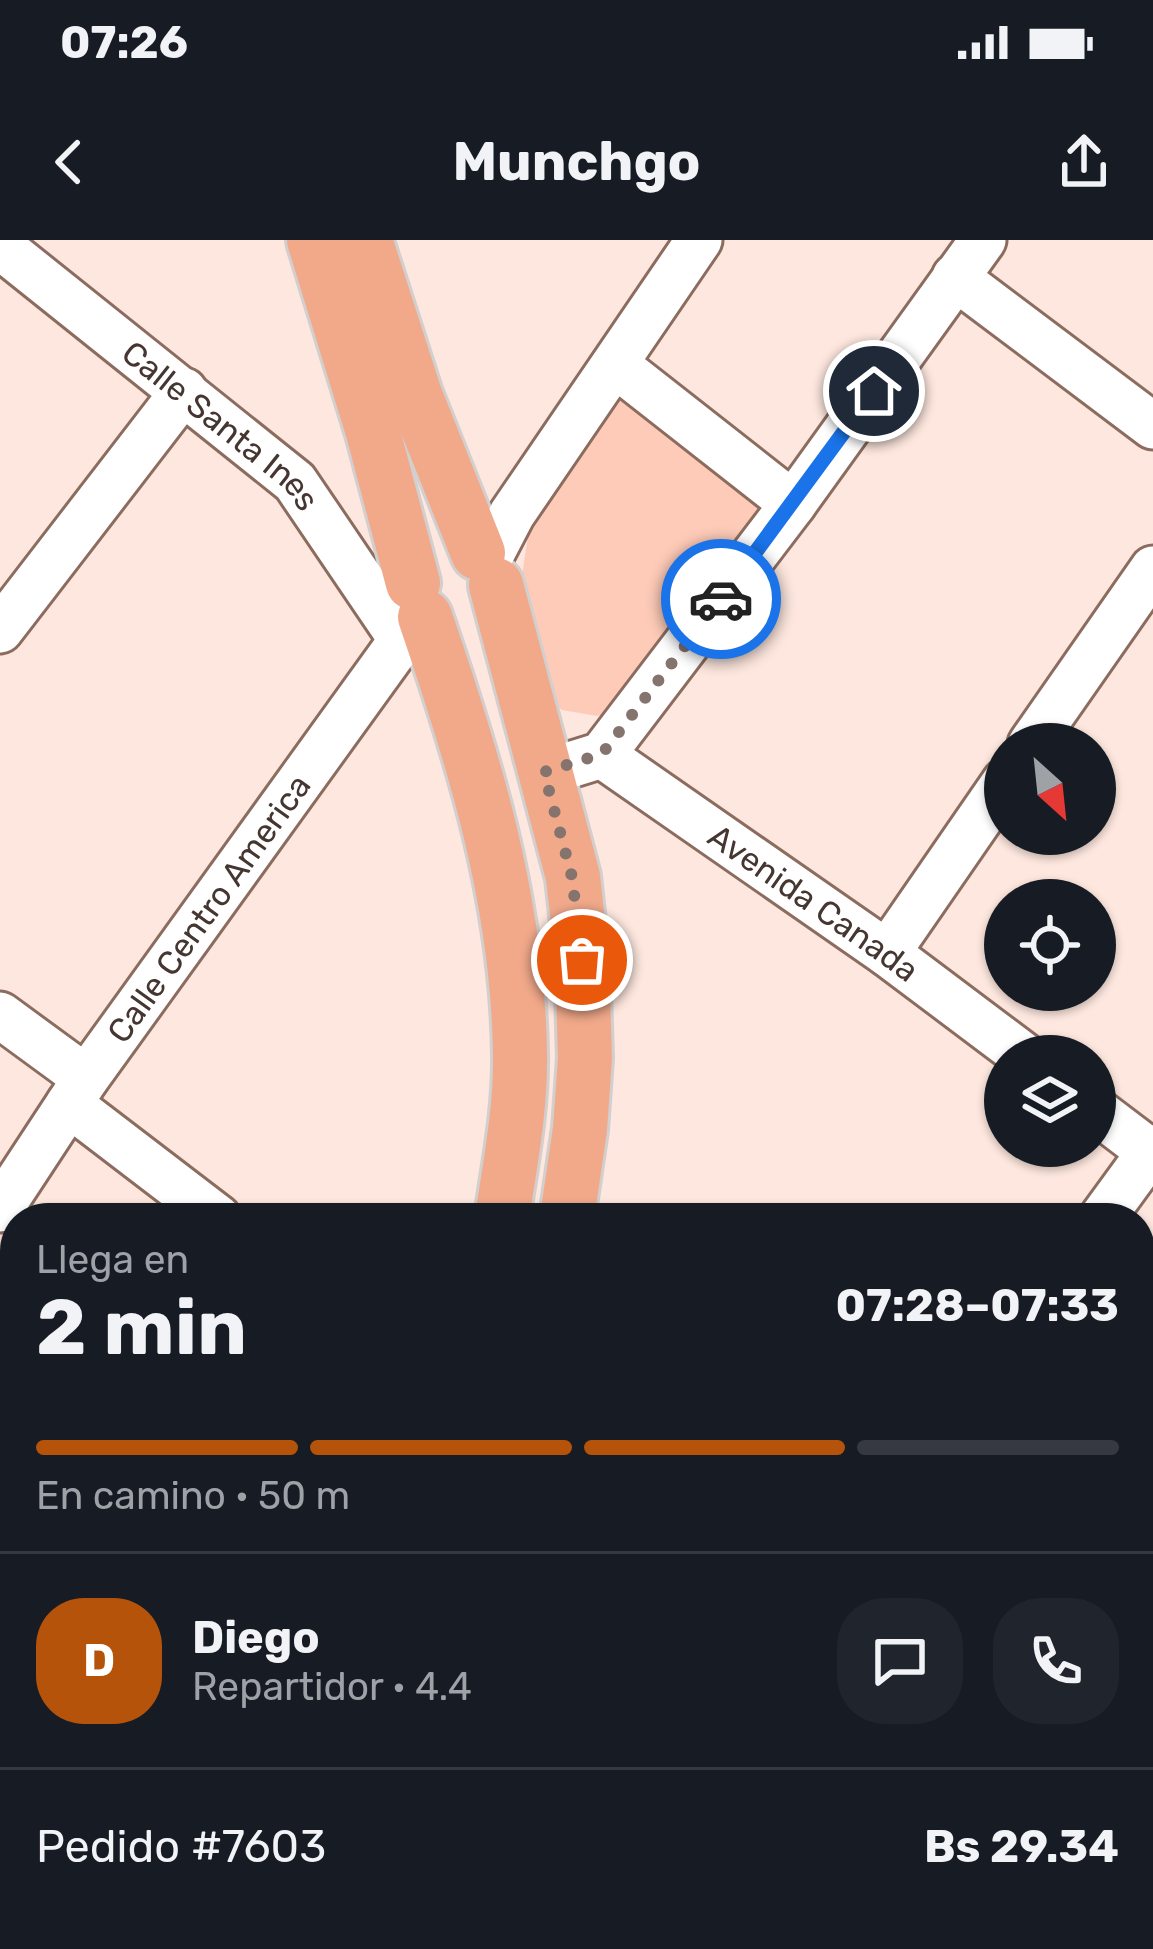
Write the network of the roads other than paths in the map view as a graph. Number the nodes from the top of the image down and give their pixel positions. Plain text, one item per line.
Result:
1 (314, 240) edge
2 (365, 240) edge
3 (699, 240) edge
4 (983, 240) edge
5 (0, 246) edge
6 (955, 277) junction
7 (616, 365) junction
8 (184, 392) junction
9 (1153, 426) edge
10 (793, 504) junction
11 (487, 567) junction
12 (1153, 569) edge
13 (414, 612) junction
14 (0, 630) edge
15 (1046, 723) edge
16 (602, 754) junction
17 (544, 772) junction
18 (984, 812) edge
19 (887, 952) junction
20 (0, 1015) edge
21 (996, 1035) edge
22 (78, 1091) junction
23 (1116, 1125) edge
24 (1152, 1151) edge
25 (4, 1203) edge
26 (201, 1203) edge
27 (504, 1203) edge
28 (568, 1203) edge
29 (1113, 1203) edge

1 - 13 main road
2 - 11 main road
3 - 7 street
4 - 6 street
5 - 8 street, Calle Santa Ines
6 - 9 street
6 - 10 street
7 - 10 street
7 - 11 street
8 - 13 street, Calle Santa Ines
8 - 14 street
10 - 16 street
11 - 13 main road
11 - 17 main road
12 - 15 street
13 - 22 street, Calle Centro America
13 - 27 main road
16 - 17 street
16 - 19 street, Avenida Canada
17 - 28 main road
18 - 19 street
19 - 21 street, Avenida Canada
20 - 22 street
22 - 25 street, Calle Centro America
22 - 26 street
23 - 24 street
24 - 29 street

